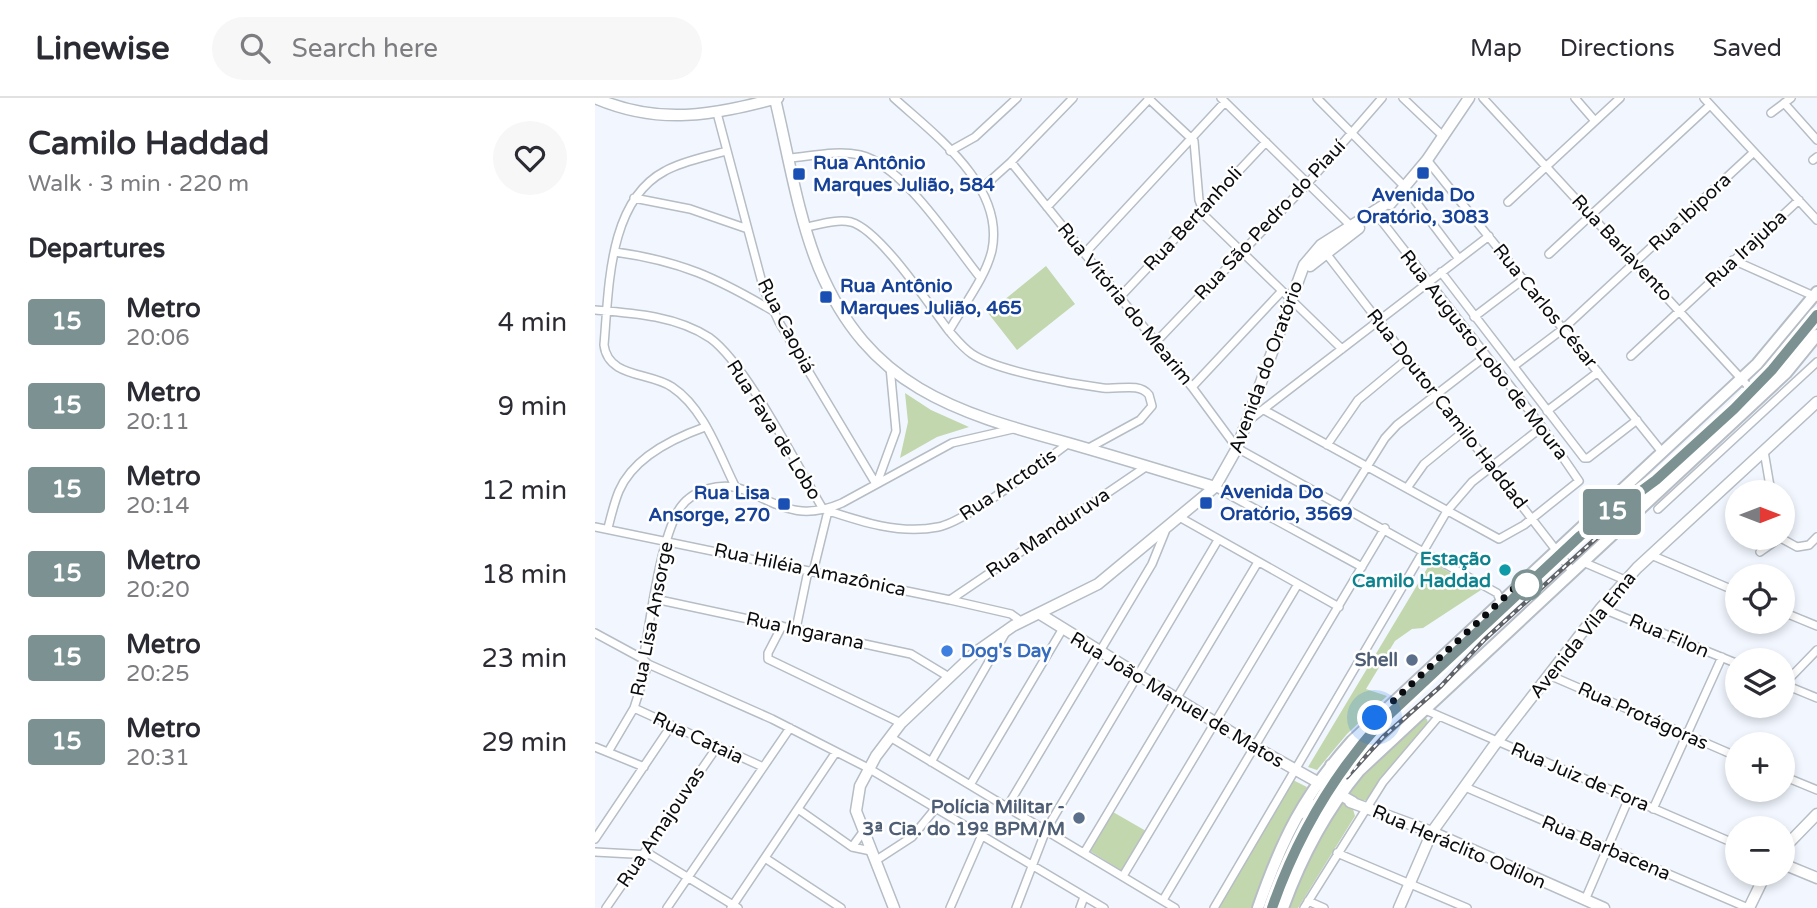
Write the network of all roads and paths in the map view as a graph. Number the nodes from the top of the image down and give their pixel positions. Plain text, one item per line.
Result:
1 (595, 98) edge
2 (776, 98) edge
3 (894, 98) edge
4 (1017, 98) edge
5 (1073, 98) edge
6 (1149, 98) edge
7 (1317, 98) edge
8 (1383, 98) edge
9 (1403, 98) edge
10 (1469, 98) edge
11 (1483, 98) edge
12 (1575, 98) edge
13 (1620, 98) edge
14 (1704, 98) edge
15 (1222, 100) edge
16 (1788, 101) edge
17 (1710, 105) junction
18 (717, 113) junction
19 (1771, 113) dead end
20 (1595, 121) junction
21 (1352, 131) junction
22 (1190, 136) junction
23 (1444, 137) junction
24 (1817, 140) edge
25 (1266, 142) junction
26 (726, 151) junction
27 (950, 152) junction
28 (1754, 152) junction
29 (790, 158) junction
30 (1427, 160) junction
31 (1011, 162) junction
32 (1547, 166) junction
33 (1308, 183) junction
34 (1404, 186) junction
35 (981, 189) junction
36 (634, 198) junction
37 (1392, 200) junction
38 (1799, 200) junction
39 (1508, 202) dead end
40 (1047, 207) junction
41 (1201, 210) junction
42 (1377, 215) junction
43 (1591, 215) junction
44 (1817, 220) edge
45 (807, 227) junction
46 (745, 228) junction
47 (1353, 228) junction
48 (1489, 236) junction
49 (1323, 248) junction
50 (615, 252) junction
51 (1084, 253) junction
52 (1240, 253) junction
53 (1549, 254) dead end
54 (1458, 259) junction
55 (1733, 260) junction
56 (1635, 263) junction
57 (1441, 272) junction
58 (979, 276) junction
59 (1524, 279) junction
60 (1427, 282) junction
61 (1816, 295) edge
62 (1285, 296) junction
63 (1120, 297) junction
64 (595, 310) edge
65 (607, 311) junction
66 (1680, 311) junction
67 (774, 312) junction
68 (1474, 317) junction
69 (1378, 321) junction
70 (1563, 329) junction
71 (950, 331) junction
72 (1817, 335) edge
73 (1156, 342) junction
74 (1342, 349) junction
75 (1486, 356) junction
76 (1631, 356) dead end
77 (1406, 360) junction
78 (1817, 362) edge
79 (1514, 366) junction
80 (890, 367) junction
81 (1598, 372) junction
82 (1743, 378) junction
83 (1192, 387) junction
84 (1435, 396) junction
85 (1759, 398) junction
86 (1817, 403) edge
87 (1263, 410) junction
88 (1547, 411) junction
89 (1247, 421) junction
90 (1637, 421) junction
91 (705, 427) junction
92 (1542, 427) junction
93 (1013, 429) junction
94 (1463, 432) junction
95 (1069, 443) junction
96 (1327, 445) junction
97 (1237, 448) junction
98 (1087, 449) junction
99 (1764, 451) junction
100 (1662, 452) junction
101 (1147, 466) junction
102 (1366, 466) junction
103 (1492, 466) junction
104 (1769, 480) edge
105 (876, 484) junction
106 (735, 486) junction
107 (1215, 487) junction
108 (1407, 488) junction
109 (1607, 503) junction
110 (1343, 505) junction
111 (1658, 509) dead end
112 (826, 510) junction
113 (1447, 511) junction
114 (1532, 518) junction
115 (1181, 519) junction
116 (595, 527) edge
117 (608, 528) junction
118 (1385, 528) junction
119 (1165, 531) junction
120 (1616, 532) junction
121 (1817, 537) edge
122 (667, 539) junction
123 (1218, 540) junction
124 (1795, 546) edge
125 (1424, 550) junction
126 (1557, 550) junction
127 (1763, 550) edge
128 (1760, 552) dead end
129 (1651, 555) junction
130 (1258, 562) junction
131 (1583, 562) junction
132 (1362, 567) junction
133 (810, 571) junction
134 (1573, 572) junction
135 (1625, 580) junction
136 (1298, 584) junction
137 (1725, 586) edge
138 (655, 599) junction
139 (950, 600) junction
140 (1501, 602) junction
141 (1339, 607) junction
142 (1601, 608) junction
143 (1040, 614) junction
144 (1795, 617) edge
145 (1022, 622) junction
146 (782, 626) junction
147 (1817, 626) edge
148 (796, 629) junction
149 (1007, 630) junction
150 (1062, 630) junction
151 (595, 633) edge
152 (1817, 650) edge
153 (1098, 652) junction
154 (1721, 657) junction
155 (1725, 659) edge
156 (645, 661) junction
157 (1795, 673) edge
158 (1549, 675) junction
159 (1137, 676) junction
160 (949, 677) junction
161 (1795, 689) edge
162 (1817, 698) edge
163 (1176, 699) junction
164 (634, 708) junction
165 (1423, 708) junction
166 (1439, 716) junction
167 (1215, 722) junction
168 (901, 723) junction
169 (671, 726) junction
170 (789, 728) junction
171 (1687, 736) junction
172 (890, 737) junction
173 (1497, 741) junction
174 (595, 747) edge
175 (717, 747) junction
176 (1255, 747) junction
177 (608, 752) junction
178 (836, 752) junction
179 (1725, 752) edge
180 (932, 762) junction
181 (1331, 765) junction
182 (644, 767) junction
183 (762, 767) junction
184 (868, 768) junction
185 (1295, 770) junction
186 (1350, 781) junction
187 (1795, 781) edge
188 (1316, 783) junction
189 (970, 785) junction
190 (1465, 787) junction
191 (1817, 790) edge
192 (1339, 796) junction
193 (1629, 798) junction
194 (1007, 807) junction
195 (1366, 807) junction
196 (935, 808) junction
197 (798, 809) junction
198 (1653, 809) junction
199 (1817, 814) edge
200 (1292, 822) junction
201 (1046, 830) junction
202 (863, 832) junction
203 (1432, 832) junction
204 (981, 837) junction
205 (1795, 837) edge
206 (595, 838) edge
207 (1725, 839) edge
208 (852, 847) junction
209 (1608, 849) junction
210 (595, 852) edge
211 (643, 853) junction
212 (1084, 853) junction
213 (1337, 853) junction
214 (873, 856) junction
215 (765, 858) junction
216 (1032, 866) junction
217 (1795, 869) edge
218 (689, 876) junction
219 (1123, 876) junction
220 (1817, 878) edge
221 (1293, 881) junction
222 (1408, 883) junction
223 (1759, 886) edge
224 (1084, 897) junction
225 (1163, 900) junction
226 (1581, 902) edge
227 (1306, 905) edge
228 (734, 907) edge
229 (606, 908) edge
230 (667, 908) edge
231 (841, 908) edge
232 (894, 908) edge
233 (950, 908) edge
234 (1016, 908) edge
235 (1080, 908) edge
236 (1104, 908) edge
237 (1175, 908) edge
238 (1214, 908) edge
239 (1258, 908) edge
240 (1283, 908) edge
241 (1324, 908) edge
242 (1399, 908) edge
243 (1467, 908) edge
244 (1604, 908) edge
245 (1748, 908) edge

1 - 18 main road
2 - 18 main road
2 - 29 main road
3 - 27 street
4 - 27 street
5 - 31 street
6 - 22 street
6 - 40 street
7 - 21 street
8 - 21 street, Rua São Pedro do Piauí
9 - 23 street
10 - 23 main road, Avenida do Oratório
11 - 32 street, Rua Barlavento
12 - 20 street
13 - 20 street
14 - 17 street
15 - 22 street
15 - 25 street
16 - 19 street
16 - 24 street
17 - 28 street
17 - 43 street
18 - 26 street, Rua Caopiá
20 - 32 street
21 - 33 street, Rua São Pedro do Piauí
21 - 34 street
22 - 41 street
22 - 51 street
23 - 30 main road, Avenida do Oratório
25 - 33 street
25 - 41 street, Rua Bertanholi
26 - 36 street
26 - 46 street, Rua Caopiá
27 - 35 street
28 - 38 street
28 - 56 street, Rua Ibipora
29 - 45 main road
29 - 58 street
30 - 34 main road, Avenida do Oratório
30 - 48 street, Rua Carlos César
31 - 35 street
31 - 40 street, Rua Vitória do Mearim
32 - 39 street
32 - 43 street, Rua Barlavento
33 - 47 street
33 - 52 street, Rua São Pedro do Piauí
34 - 37 main road, Avenida do Oratório
34 - 54 street
35 - 58 street
36 - 46 street
36 - 50 street
37 - 42 main road, Avenida do Oratório
37 - 47 main road, Avenida do Oratório
38 - 44 street
38 - 55 street, Rua Irajuba
40 - 51 street, Rua Vitória do Mearim
41 - 52 street
41 - 63 street, Rua Bertanholi
42 - 47 main road, Avenida do Oratório
42 - 60 street, Rua Augusto Lobo de Moura
43 - 53 street
43 - 56 street, Rua Barlavento
45 - 71 street
45 - 80 main road
46 - 67 street, Rua Caopiá
47 - 49 main road, Avenida do Oratório
48 - 54 street
48 - 59 street, Rua Carlos César
49 - 62 main road, Avenida do Oratório
49 - 69 street, Rua Doutor Camilo Haddad
50 - 65 street
50 - 67 street
51 - 63 street, Rua Vitória do Mearim
52 - 62 street
52 - 73 street, Rua São Pedro do Piauí
54 - 57 street
55 - 61 street
55 - 66 street, Rua Irajuba
56 - 66 street, Rua Barlavento
56 - 70 street, Rua Ibipora
57 - 60 street
57 - 68 street
58 - 71 street
59 - 68 street
59 - 70 street, Rua Carlos César
60 - 69 street
60 - 75 street, Rua Augusto Lobo de Moura
61 - 82 main road
62 - 74 street
62 - 83 street
62 - 89 main road, Avenida do Oratório
63 - 73 street, Rua Vitória do Mearim
64 - 65 street, Rua Fava de Lobo
65 - 91 street
65 - 112 street, Rua Fava de Lobo
66 - 76 street, Rua Irajuba
66 - 82 street, Rua Barlavento
67 - 105 street, Rua Caopiá
68 - 79 street
69 - 74 street
69 - 77 street, Rua Doutor Camilo Haddad
70 - 79 street, Rua Ibipora
70 - 81 street, Rua Carlos César
71 - 98 street
72 - 85 main road
73 - 83 street, Rua Vitória do Mearim
74 - 87 street
75 - 84 street
75 - 92 street, Rua Augusto Lobo de Moura
77 - 84 street, Rua Doutor Camilo Haddad
77 - 96 street
78 - 111 street
79 - 88 street
80 - 93 main road
80 - 105 street
81 - 88 street
81 - 90 street, Rua Carlos César
82 - 85 street, Rua Barlavento
82 - 100 main road
83 - 97 street, Rua Vitória do Mearim
84 - 94 street, Rua Doutor Camilo Haddad
84 - 102 street
85 - 120 main road
86 - 99 main road, Avenida Vila Ema
87 - 89 street
87 - 96 street
88 - 90 street
89 - 97 main road, Avenida do Oratório
90 - 100 street, Rua Carlos César
91 - 106 street
91 - 117 street
92 - 103 street
92 - 114 street, Rua Augusto Lobo de Moura
93 - 95 main road
93 - 105 street
94 - 103 street, Rua Doutor Camilo Haddad
94 - 108 street
95 - 98 main road
95 - 112 street, Rua Arctotis
96 - 102 street
97 - 107 main road, Avenida do Oratório
97 - 110 street
98 - 101 main road
99 - 104 street
99 - 129 main road, Avenida Vila Ema
100 - 109 main road
101 - 107 main road
101 - 139 street, Rua Manduruva
102 - 108 street
102 - 110 street
103 - 113 street
103 - 114 street, Rua Doutor Camilo Haddad
105 - 112 street
106 - 112 street
106 - 122 street, Rua Lisa Ansorge
107 - 115 main road, Avenida do Oratório
107 - 132 street
108 - 113 street
109 - 120 main road
109 - 126 main road
110 - 118 street
112 - 133 street
113 - 114 street
113 - 125 street
114 - 126 street, Rua Doutor Camilo Haddad
115 - 119 main road, Avenida do Oratório
115 - 123 street
116 - 117 street, Rua Hiléia Amazônica
117 - 122 street, Rua Hiléia Amazônica
118 - 125 street
118 - 132 street
119 - 143 main road, Avenida do Oratório
119 - 153 street
120 - 131 main road
121 - 124 street
122 - 133 street, Rua Hiléia Amazônica
122 - 138 street, Rua Lisa Ansorge
123 - 130 street
123 - 159 street
125 - 140 street
125 - 185 street
126 - 134 street, Rua Doutor Camilo Haddad
126 - 140 main road
127 - 128 street
129 - 135 main road, Avenida Vila Ema
129 - 137 street
130 - 136 street
130 - 163 street
131 - 134 main road
131 - 135 street
132 - 141 street
133 - 139 street, Rua Hiléia Amazônica
133 - 148 street
134 - 165 main road
135 - 142 main road, Avenida Vila Ema
136 - 141 street
136 - 167 street
138 - 146 street, Rua Ingarana
138 - 156 street, Rua Lisa Ansorge
139 - 145 street, Rua Hiléia Amazônica
140 - 181 main road
141 - 176 street
142 - 154 street, Rua Filon
142 - 158 main road, Avenida Vila Ema
143 - 145 main road, Avenida do Oratório
143 - 150 main road, Rua João Manuel de Matos
144 - 147 street
145 - 149 main road, Avenida do Oratório
146 - 148 street, Rua Ingarana
146 - 168 street
148 - 160 street, Rua Ingarana
149 - 160 main road, Avenida do Oratório
149 - 180 street
150 - 153 main road, Rua João Manuel de Matos
150 - 189 street
151 - 156 street
152 - 157 street
153 - 159 main road, Rua João Manuel de Matos
153 - 194 street
154 - 155 street, Rua Filon
154 - 171 street
156 - 164 street, Rua Lisa Ansorge
156 - 170 street
158 - 171 street, Rua Protágoras
158 - 173 main road, Avenida Vila Ema
159 - 163 main road, Rua João Manuel de Matos
159 - 201 street
160 - 168 main road, Avenida do Oratório
161 - 162 street
163 - 167 main road, Rua João Manuel de Matos
163 - 212 street
164 - 169 street, Rua Cataia
164 - 177 street, Rua Lisa Ansorge
165 - 166 street, Rua Juiz de Fora
165 - 186 main road
166 - 173 street, Rua Juiz de Fora
166 - 195 street
167 - 176 main road, Rua João Manuel de Matos
167 - 219 street
168 - 172 main road, Avenida do Oratório
169 - 175 street, Rua Cataia
169 - 182 street
170 - 178 street
170 - 183 street
171 - 179 street, Rua Protágoras
171 - 198 street
172 - 180 street
172 - 184 main road, Avenida do Oratório
173 - 190 main road, Avenida Vila Ema
173 - 193 street, Rua Juiz de Fora
174 - 177 street
175 - 183 street, Rua Cataia
175 - 211 street, Rua Amajouvas
176 - 185 main road, Rua João Manuel de Matos
176 - 225 street
177 - 182 street
178 - 184 street
178 - 197 street
180 - 189 street
181 - 186 main road
181 - 188 main road
182 - 206 street
183 - 218 street
184 - 196 street
184 - 202 main road, Avenida do Oratório
185 - 188 main road, Rua João Manuel de Matos
185 - 238 street
186 - 192 main road
187 - 191 street
188 - 192 main road, Rua Heráclito Odilon
188 - 200 main road
189 - 194 street
190 - 203 main road, Avenida Vila Ema
190 - 209 street, Rua Barbacena
192 - 195 main road, Rua Heráclito Odilon
192 - 221 main road
193 - 198 street, Rua Juiz de Fora
193 - 209 street
194 - 201 street
195 - 203 main road, Rua Heráclito Odilon
195 - 213 street
196 - 204 street
196 - 214 street
197 - 208 street
197 - 215 street
198 - 207 street, Rua Juiz de Fora
199 - 205 main road
200 - 221 main road
200 - 239 main road
201 - 212 street
201 - 216 street
202 - 208 street
202 - 214 main road, Avenida do Oratório
203 - 222 main road, Avenida Vila Ema
203 - 226 main road, Rua Heráclito Odilon
204 - 216 street
204 - 233 street
208 - 214 street
209 - 226 street
209 - 245 street, Rua Barbacena
210 - 211 street
211 - 218 street
211 - 229 street, Rua Amajouvas
212 - 219 street
213 - 222 street
213 - 227 street
214 - 232 main road, Avenida do Oratório
215 - 228 street
215 - 231 street
216 - 224 street
216 - 234 street
217 - 220 main road
218 - 228 street
218 - 230 street
219 - 225 street
221 - 240 main road
222 - 242 main road, Avenida Vila Ema
222 - 243 street
223 - 245 main road
224 - 235 street
224 - 236 street
225 - 237 street
226 - 244 main road, Rua Heráclito Odilon
227 - 241 street

